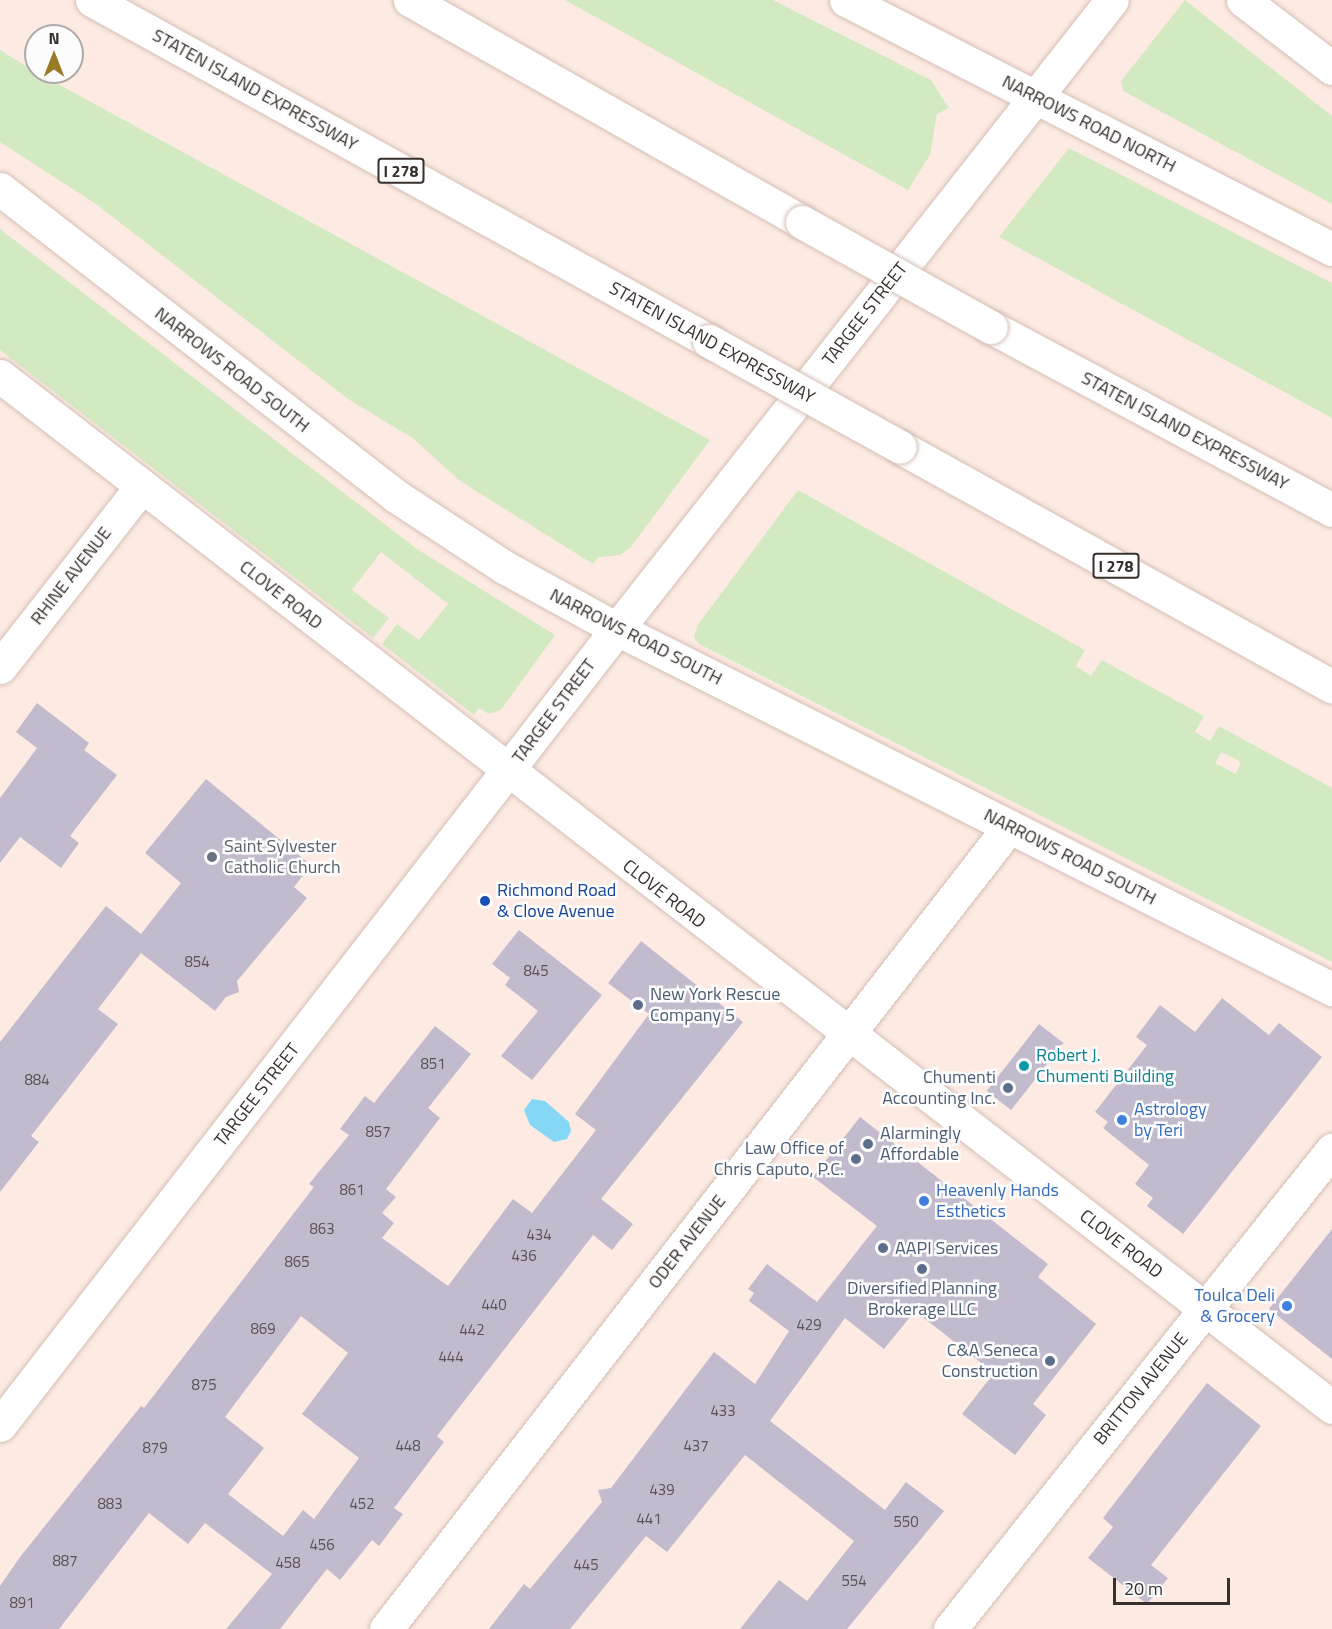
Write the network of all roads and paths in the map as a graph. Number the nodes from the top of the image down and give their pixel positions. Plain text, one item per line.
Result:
1 (92, 0) edge
2 (410, 0) edge
3 (846, 0) edge
4 (1112, 0) edge
5 (1243, 0) edge
6 (1332, 68) edge
7 (1037, 96) junction
8 (0, 189) edge
9 (1332, 249) edge
10 (0, 376) edge
11 (142, 486) junction
12 (1332, 510) edge
13 (617, 629) junction
14 (0, 667) edge
15 (1332, 686) edge
16 (508, 772) junction
17 (1009, 827) junction
18 (1332, 989) edge
19 (850, 1035) junction
20 (1332, 1150) edge
21 (1205, 1309) junction
22 (1332, 1407) edge
23 (0, 1425) edge
24 (386, 1629) edge
25 (950, 1629) edge

1 - 15 main road, STATEN ISLAND EXPRESSWAY / I 278, bridge
2 - 12 main road, STATEN ISLAND EXPRESSWAY, bridge
3 - 7 main road, NARROWS ROAD NORTH
4 - 7 main road, TARGEE STREET
5 - 6 main road
7 - 9 main road, NARROWS ROAD NORTH
7 - 13 main road, TARGEE STREET
8 - 13 main road, NARROWS ROAD SOUTH
10 - 11 main road, CLOVE ROAD
11 - 14 main road, RHINE AVENUE
11 - 16 main road, CLOVE ROAD
13 - 16 main road, TARGEE STREET
13 - 17 main road, NARROWS ROAD SOUTH
16 - 19 main road, CLOVE ROAD
16 - 23 main road, TARGEE STREET
17 - 18 main road, NARROWS ROAD SOUTH
17 - 19 main road, ODER AVENUE
19 - 21 main road, CLOVE ROAD
19 - 24 main road, ODER AVENUE
20 - 21 main road, BRITTON AVENUE
21 - 22 main road, CLOVE ROAD
21 - 25 main road, BRITTON AVENUE

